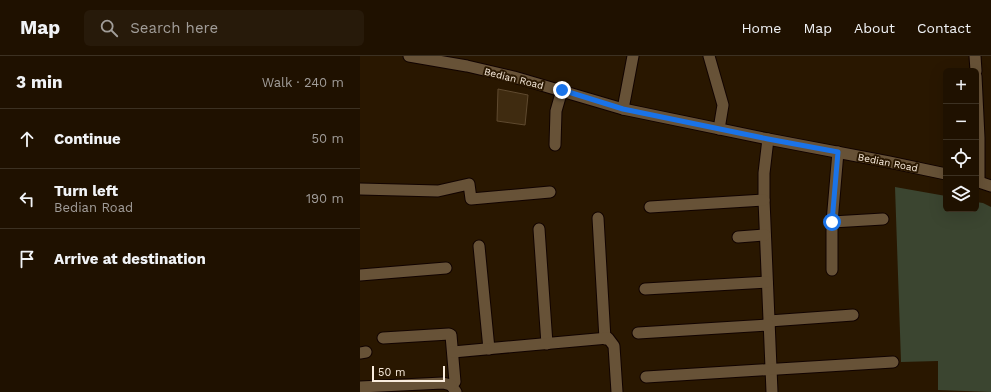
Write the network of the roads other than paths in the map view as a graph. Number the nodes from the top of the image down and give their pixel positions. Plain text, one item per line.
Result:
1 (416, 56) edge
2 (633, 56) edge
3 (709, 56) edge
4 (975, 56) edge
5 (976, 68) edge
6 (562, 90) junction
7 (977, 104) edge
8 (623, 109) junction
9 (719, 129) junction
10 (768, 139) junction
11 (555, 145) dead end
12 (838, 152) junction
13 (943, 173) edge
14 (977, 176) edge
15 (979, 182) edge
16 (991, 186) edge
17 (360, 189) edge
18 (550, 192) dead end
19 (764, 200) junction
20 (650, 207) dead end
21 (598, 218) dead end
22 (883, 219) dead end
23 (832, 222) junction
24 (539, 230) dead end
25 (765, 235) junction
26 (738, 237) dead end
27 (479, 246) dead end
28 (446, 268) dead end
29 (832, 270) dead end
30 (360, 275) edge
31 (767, 282) junction
32 (645, 289) dead end
33 (853, 315) dead end
34 (769, 323) junction
35 (638, 334) dead end
36 (383, 338) dead end
37 (605, 339) junction
38 (547, 344) junction
39 (488, 349) junction
40 (453, 352) junction
41 (893, 362) dead end
42 (772, 370) junction
43 (646, 377) dead end
44 (360, 387) edge
45 (454, 389) edge
46 (617, 392) edge
47 (772, 392) edge

1 - 6 street, Bedian Road
2 - 8 street
3 - 9 street
4 - 5 street
6 - 8 street, Bedian Road
6 - 11 street
7 - 14 street
8 - 9 street, Bedian Road
9 - 10 street, Bedian Road
10 - 12 street, Bedian Road
10 - 19 street
12 - 13 street, Bedian Road
12 - 23 street
15 - 16 street
17 - 18 street
19 - 20 street
19 - 25 street
21 - 37 street
22 - 23 street
23 - 29 street
24 - 38 street
25 - 26 street
25 - 31 street
27 - 39 street
28 - 30 street
31 - 32 street
31 - 34 street
33 - 34 street
34 - 35 street
34 - 42 street
36 - 40 street
37 - 38 street
37 - 46 street
38 - 39 street
39 - 40 street
40 - 45 street
41 - 42 street
42 - 43 street
42 - 47 street
44 - 45 street

